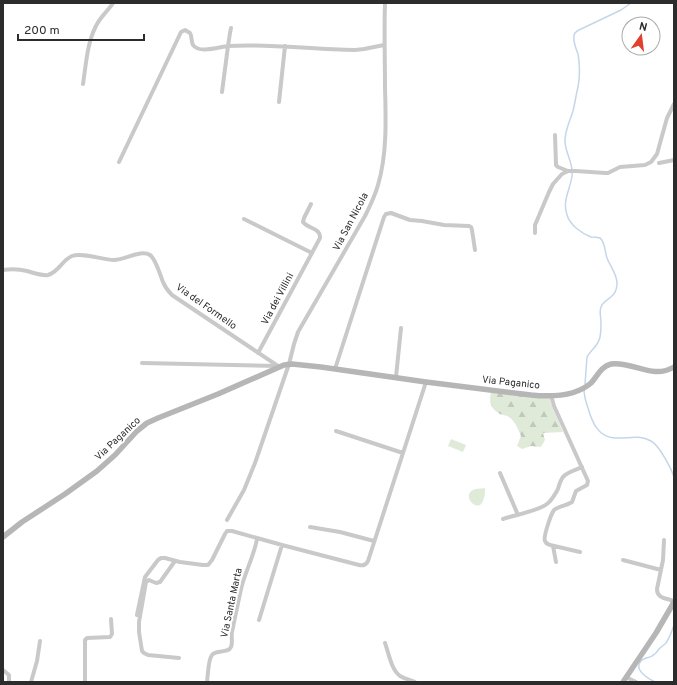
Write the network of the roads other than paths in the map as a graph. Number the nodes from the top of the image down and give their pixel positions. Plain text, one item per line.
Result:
1 (113, 3) edge
2 (385, 3) edge
3 (231, 28) dead end
4 (384, 45) junction
5 (228, 46) junction
6 (285, 46) junction
7 (83, 84) dead end
8 (222, 92) dead end
9 (279, 102) dead end
10 (674, 104) edge
11 (555, 135) dead end
12 (674, 160) edge
13 (118, 162) dead end
14 (659, 163) dead end
15 (568, 171) junction
16 (311, 204) dead end
17 (244, 219) dead end
18 (535, 233) dead end
19 (475, 250) dead end
20 (312, 253) junction
21 (3, 270) edge
22 (401, 328) dead end
23 (258, 353) junction
24 (142, 363) dead end
25 (289, 364) junction
26 (278, 366) junction
27 (674, 367) edge
28 (335, 369) junction
29 (396, 378) junction
30 (426, 382) junction
31 (551, 396) junction
32 (336, 431) dead end
33 (403, 453) junction
34 (582, 467) junction
35 (500, 473) dead end
36 (518, 514) junction
37 (503, 519) dead end
38 (227, 520) dead end
39 (310, 527) dead end
40 (3, 537) edge
41 (257, 539) junction
42 (664, 540) dead end
43 (374, 541) junction
44 (282, 545) junction
45 (553, 546) junction
46 (580, 552) dead end
47 (623, 560) dead end
48 (175, 561) junction
49 (556, 562) dead end
50 (661, 570) junction
51 (674, 601) edge
52 (137, 615) dead end
53 (110, 619) dead end
54 (259, 620) dead end
55 (40, 641) dead end
56 (386, 643) dead end
57 (179, 658) dead end
58 (3, 670) edge
59 (624, 680) edge
60 (8, 682) edge
61 (31, 682) edge
62 (85, 682) edge
63 (208, 682) edge
64 (416, 682) edge
65 (637, 682) edge

1 - 7 street
2 - 4 street, Via San Nicola
3 - 5 street
4 - 6 street
4 - 25 street, Via San Nicola
5 - 6 street
5 - 8 street
5 - 13 street
6 - 9 street
10 - 15 street
11 - 15 street
12 - 14 street
15 - 18 street
16 - 20 street, Via dei Villini
17 - 20 street
19 - 28 street
20 - 23 street, Via dei Villini
21 - 23 street, Via del Formello
22 - 29 street
23 - 26 street, Via del Formello
24 - 26 street, Via Paganico
25 - 26 street, Via Paganico
25 - 28 street, Via Paganico
25 - 38 street
26 - 40 street, Via Paganico
27 - 31 street, Via Paganico
28 - 29 street, Via Paganico
29 - 30 street, Via Paganico
30 - 31 street, Via Paganico
30 - 33 street
31 - 34 street
32 - 33 street
33 - 43 street
34 - 36 street
34 - 45 street
35 - 36 street
36 - 37 street
39 - 43 street
41 - 44 street
41 - 48 street
41 - 63 street, Via Santa Marta
42 - 50 street
43 - 44 street
44 - 54 street
45 - 46 street
45 - 49 street
47 - 50 street
48 - 52 street
48 - 57 street
50 - 51 street
51 - 59 street
53 - 62 street
55 - 61 street
56 - 64 street
58 - 60 street
59 - 65 street

